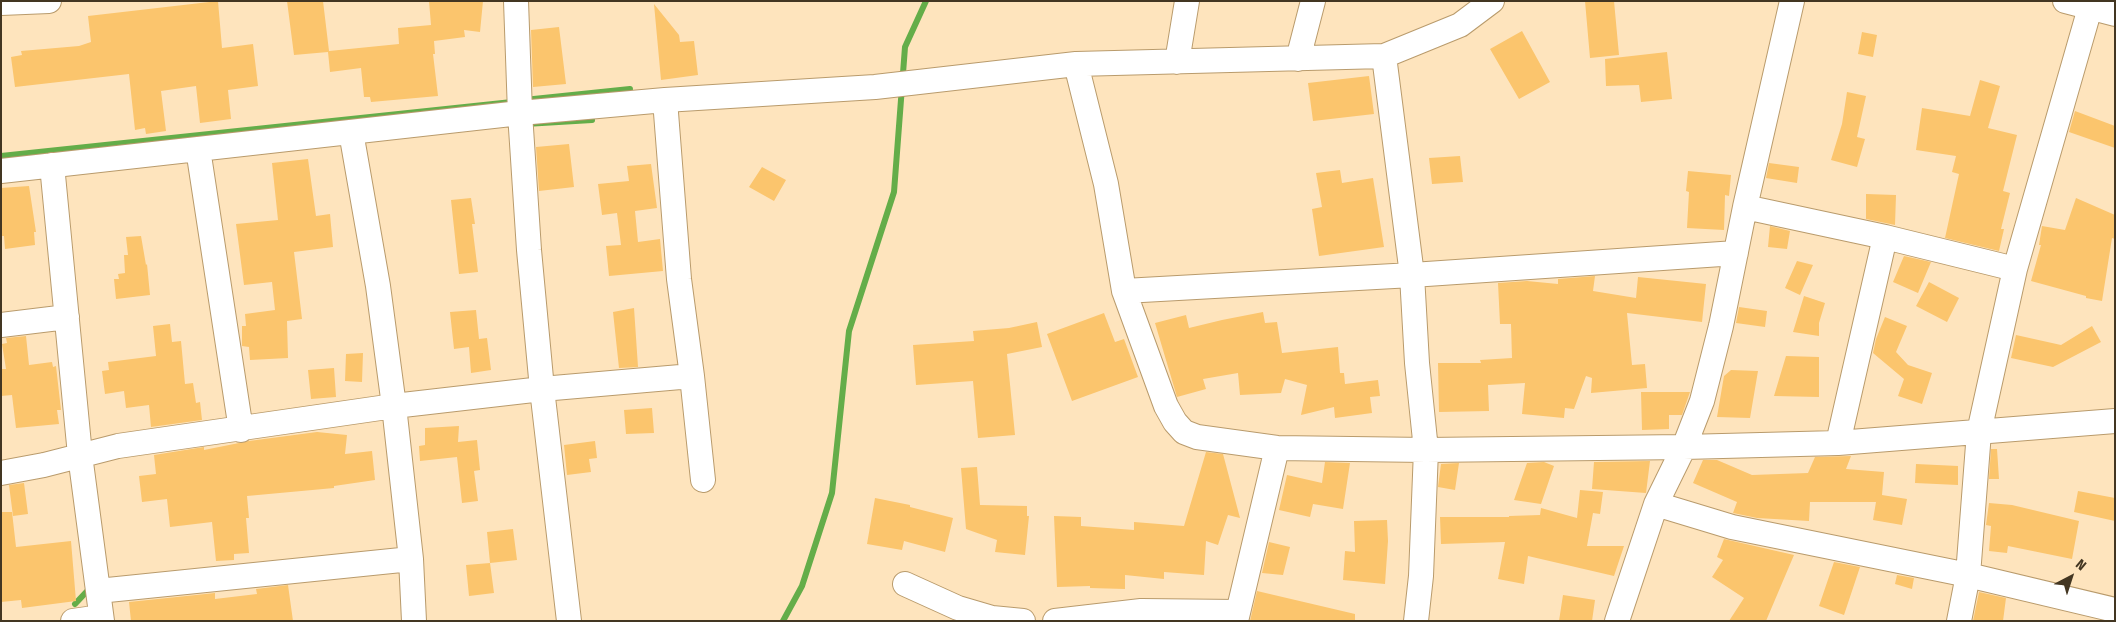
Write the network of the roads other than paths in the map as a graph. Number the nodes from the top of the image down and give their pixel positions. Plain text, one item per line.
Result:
1 (48, 1) edge
2 (516, 1) edge
3 (1187, 1) edge
4 (1313, 1) edge
5 (1492, 1) edge
6 (1792, 1) edge
7 (2065, 1) edge
8 (1, 3) edge
9 (2092, 5) edge
10 (2115, 14) edge
11 (1384, 56) junction
12 (1298, 59) junction
13 (1177, 62) junction
14 (1076, 64) junction
15 (665, 100) junction
16 (520, 113) junction
17 (351, 132) junction
18 (198, 149) junction
19 (52, 166) junction
20 (1, 171) edge
21 (1745, 207) junction
22 (1885, 237) junction
23 (1736, 253) junction
24 (2015, 269) junction
25 (1412, 275) junction
26 (1124, 291) junction
27 (67, 317) junction
28 (1, 325) edge
29 (692, 376) junction
30 (542, 389) junction
31 (394, 406) junction
32 (2115, 421) edge
33 (241, 430) junction
34 (1979, 432) junction
35 (1838, 443) junction
36 (1684, 447) junction
37 (1277, 448) junction
38 (1426, 450) junction
39 (80, 455) junction
40 (1, 473) edge
41 (704, 480) dead end
42 (1656, 504) junction
43 (411, 559) junction
44 (1968, 575) junction
45 (905, 584) dead end
46 (98, 591) junction
47 (2115, 610) edge
48 (1237, 617) edge
49 (102, 619) edge
50 (73, 621) edge
51 (414, 621) edge
52 (569, 621) edge
53 (1023, 621) edge
54 (1055, 621) edge
55 (1416, 621) edge
56 (1617, 621) edge
57 (1959, 621) edge

1 - 8 street
2 - 16 street
3 - 13 street
4 - 12 street
5 - 11 street
6 - 21 street
7 - 9 street
9 - 10 street
9 - 24 street
11 - 12 street
11 - 25 street
12 - 13 street
13 - 14 street
14 - 15 street
14 - 26 street
15 - 16 street
15 - 29 street
16 - 17 street
16 - 30 street
17 - 18 street
17 - 31 street
18 - 19 street
18 - 33 street
19 - 20 street
19 - 27 street
21 - 22 street
21 - 23 street
22 - 24 street
22 - 35 street
23 - 25 street
23 - 36 street
24 - 34 street
25 - 26 street
25 - 38 street
26 - 37 street
27 - 28 street
27 - 39 street
29 - 30 street
29 - 41 street
30 - 31 street
30 - 52 street
31 - 33 street
31 - 43 street
32 - 34 street
33 - 39 street
34 - 35 street
34 - 44 street
35 - 36 street
36 - 38 street
36 - 42 street
37 - 38 street
37 - 48 street
38 - 55 street
39 - 40 street
39 - 46 street
42 - 44 street
42 - 56 street
43 - 46 street
43 - 51 street
44 - 47 street
44 - 57 street
45 - 53 street
46 - 49 street
48 - 54 street
49 - 50 street

